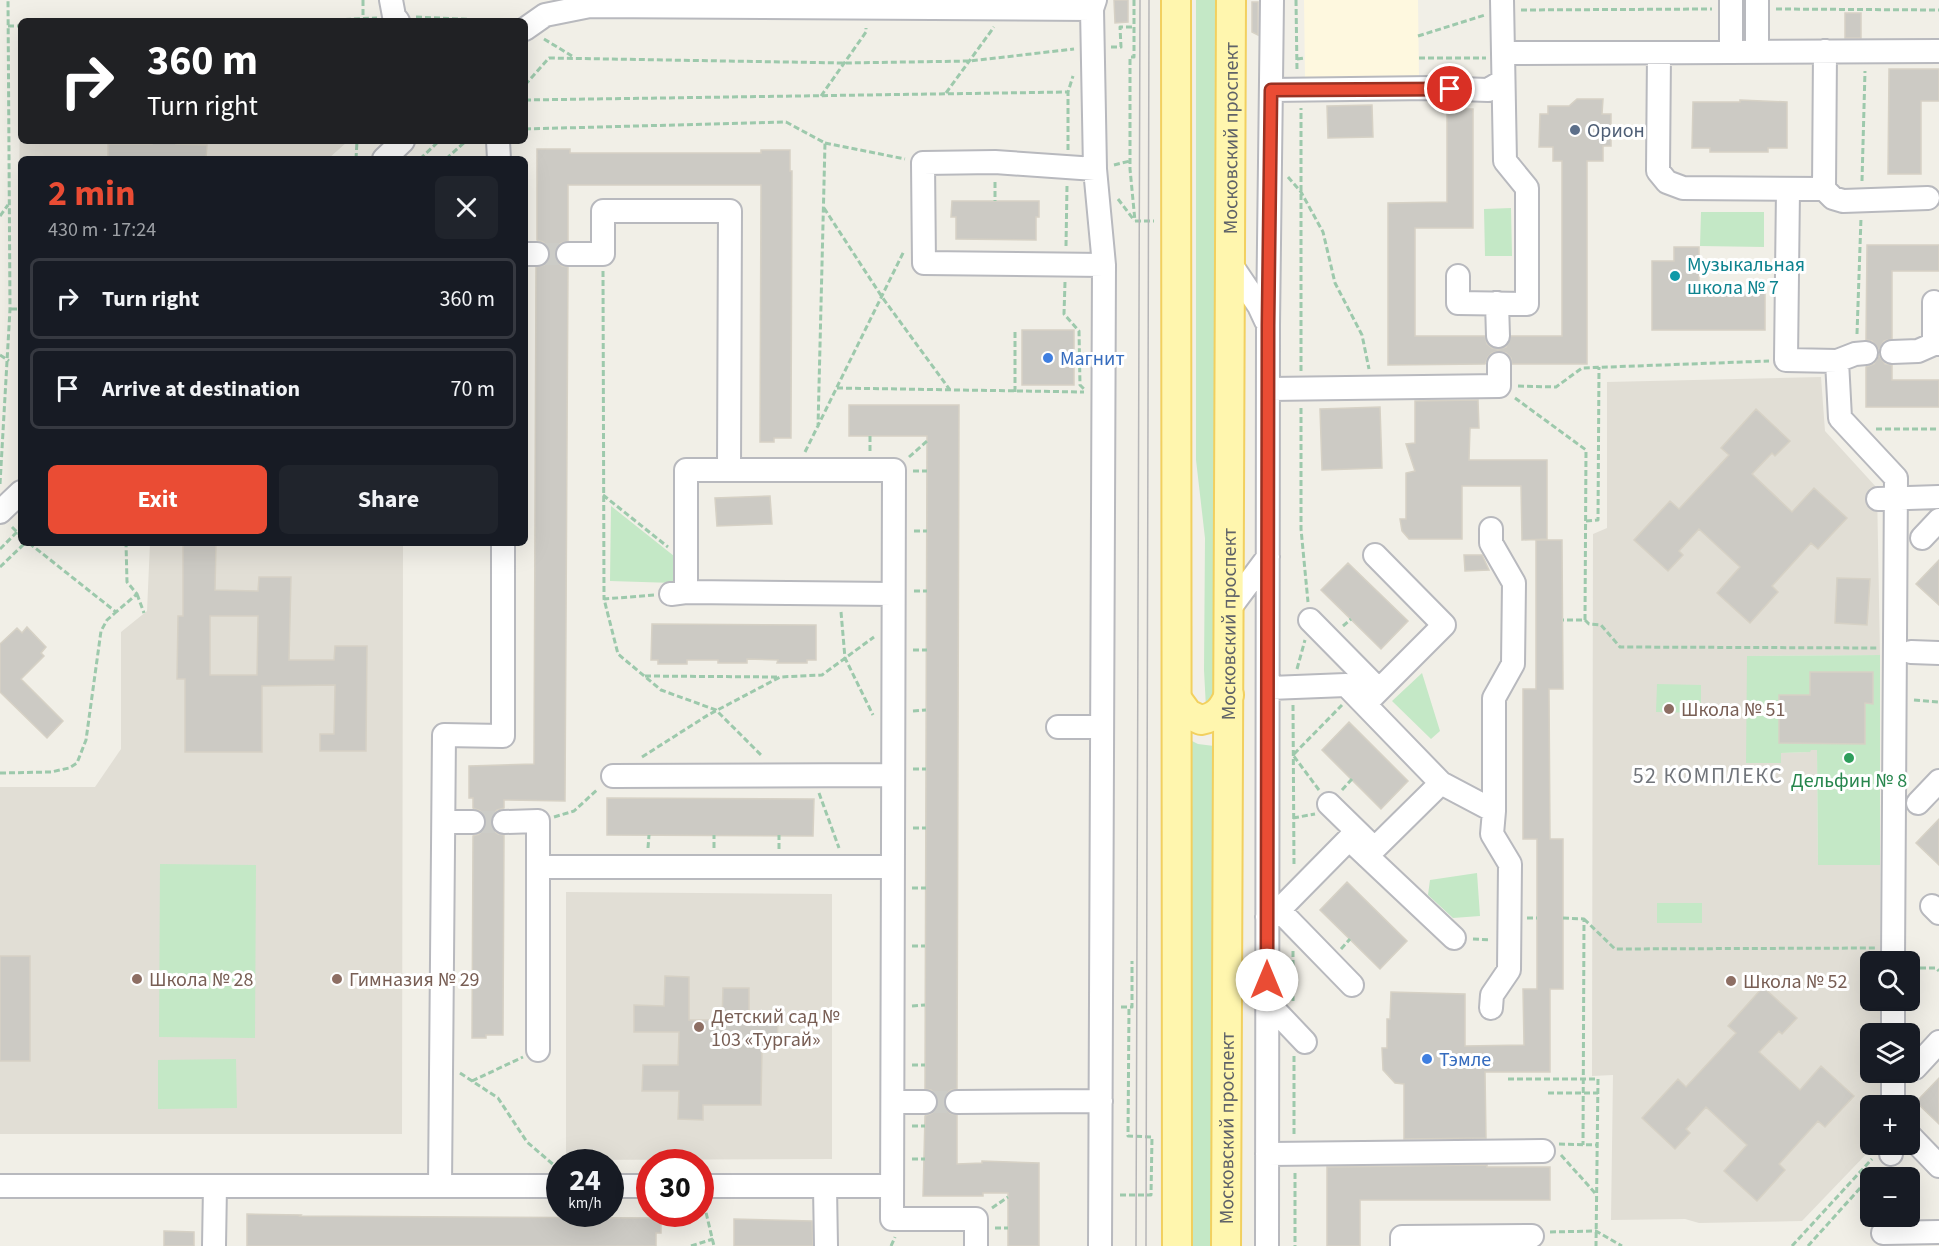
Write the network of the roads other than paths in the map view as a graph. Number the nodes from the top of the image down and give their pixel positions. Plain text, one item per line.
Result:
1 (391, 0) edge
2 (1176, 0) edge
3 (1231, 0) edge
4 (1272, 0) edge
5 (1731, 0) edge
6 (1757, 0) edge
7 (590, 3) edge
8 (1094, 4) edge
9 (910, 5) edge
10 (1502, 5) edge
11 (396, 18) edge
12 (528, 27) edge
13 (1825, 51) junction
14 (1939, 51) edge
15 (1731, 52) junction
16 (1757, 52) junction
17 (1659, 53) junction
18 (1503, 55) junction
19 (1503, 81) junction
20 (1271, 90) junction
21 (400, 144) edge
22 (387, 156) edge
23 (1095, 169) junction
24 (1788, 189) junction
25 (1824, 189) junction
26 (1928, 198) dead end
27 (568, 254) tunnel mouth
28 (1230, 263) junction
29 (1104, 265) junction
30 (1458, 276) dead end
31 (1934, 302) dead end
32 (1497, 303) junction
33 (1268, 325) junction
34 (1498, 336) dead end
35 (1937, 344) edge
36 (1892, 352) dead end
37 (1866, 353) dead end
38 (1837, 361) junction
39 (1499, 375) road end
40 (1268, 389) junction
41 (729, 470) junction
42 (18, 495) edge
43 (1939, 497) edge
44 (1887, 499) junction
45 (0, 512) edge
46 (1939, 520) edge
47 (1491, 529) dead end
48 (1922, 538) dead end
49 (503, 546) edge
50 (1375, 555) dead end
51 (1268, 558) junction
52 (893, 594) junction
53 (1230, 608) junction
54 (1310, 620) dead end
55 (1903, 650) junction
56 (1939, 653) edge
57 (1268, 688) junction
58 (1229, 695) junction
59 (1366, 696) junction
60 (1177, 699) junction
61 (1058, 727) dead end
62 (1102, 727) junction
63 (893, 775) junction
64 (613, 776) road end
65 (1939, 781) edge
66 (1441, 783) junction
67 (1918, 803) dead end
68 (1329, 804) road end
69 (1494, 812) junction
70 (444, 822) junction
71 (473, 822) tunnel mouth
72 (504, 822) tunnel mouth
73 (1370, 852) junction
74 (538, 867) junction
75 (893, 867) junction
76 (1283, 911) junction
77 (1454, 938) road end
78 (1893, 951) edge
79 (1352, 985) dead end
80 (1267, 1002) junction
81 (1491, 1008) dead end
82 (1300, 1035) road end
83 (1939, 1042) edge
84 (538, 1050) road end
85 (1920, 1063) edge
86 (1101, 1101) junction
87 (892, 1102) junction
88 (925, 1102) tunnel mouth
89 (957, 1102) tunnel mouth
90 (1920, 1146) edge
91 (1543, 1151) road end
92 (1267, 1154) junction
93 (1939, 1166) edge
94 (0, 1186) edge
95 (215, 1186) junction
96 (440, 1186) junction
97 (546, 1186) edge
98 (825, 1186) junction
99 (892, 1186) junction
100 (714, 1191) edge
101 (1939, 1232) edge
102 (1882, 1233) dead end
103 (1532, 1236) road end
104 (214, 1246) edge
105 (826, 1246) edge
106 (976, 1246) edge
107 (1100, 1246) edge
108 (1177, 1246) edge
109 (1226, 1246) edge
110 (1267, 1246) edge
111 (1402, 1246) edge

1 - 11 street
2 - 60 main road
3 - 28 main road, Московский проспект
4 - 20 street
5 - 15 street
6 - 16 street
7 - 9 street
7 - 12 street
8 - 9 street
8 - 23 street
10 - 18 street
13 - 14 street
13 - 16 street
13 - 25 street
15 - 16 street
15 - 17 street
17 - 18 street
17 - 24 street
18 - 19 street
19 - 20 street
19 - 32 street
20 - 33 street
21 - 22 street
23 - 29 street
23 - 29 street
24 - 25 street
24 - 38 street
25 - 26 street
27 - 41 street
28 - 33 street
28 - 53 main road, Московский проспект
29 - 62 street
30 - 32 street
31 - 35 street
32 - 34 street
33 - 40 street
35 - 36 street
37 - 38 street
38 - 44 street
39 - 40 street
40 - 51 street
41 - 52 street
41 - 52 street
42 - 45 street
43 - 44 street
44 - 55 street
46 - 48 street
47 - 69 street
49 - 70 street
50 - 59 street
51 - 53 street
51 - 57 street
52 - 63 street
53 - 58 main road, Московский проспект
54 - 59 street
55 - 56 street
55 - 78 street
57 - 59 street
57 - 76 street
58 - 60 main road
58 - 109 main road, Московский проспект
59 - 66 street
60 - 108 main road
61 - 62 street
62 - 86 street
63 - 64 street
63 - 75 street
65 - 67 street
66 - 69 street
66 - 73 street
68 - 73 street
69 - 81 street
70 - 71 street
70 - 96 street
72 - 74 street
73 - 76 street
73 - 77 street
74 - 75 street
74 - 84 street
75 - 87 street
76 - 79 street
76 - 80 street
80 - 82 street
80 - 92 street
83 - 85 street
86 - 89 street
86 - 107 street
87 - 88 street
87 - 99 street
90 - 93 street
91 - 92 street
92 - 110 street
94 - 95 street
95 - 96 street
95 - 104 street
96 - 97 street
98 - 99 street
98 - 100 street
98 - 105 street
99 - 106 street
101 - 102 street
103 - 111 street

